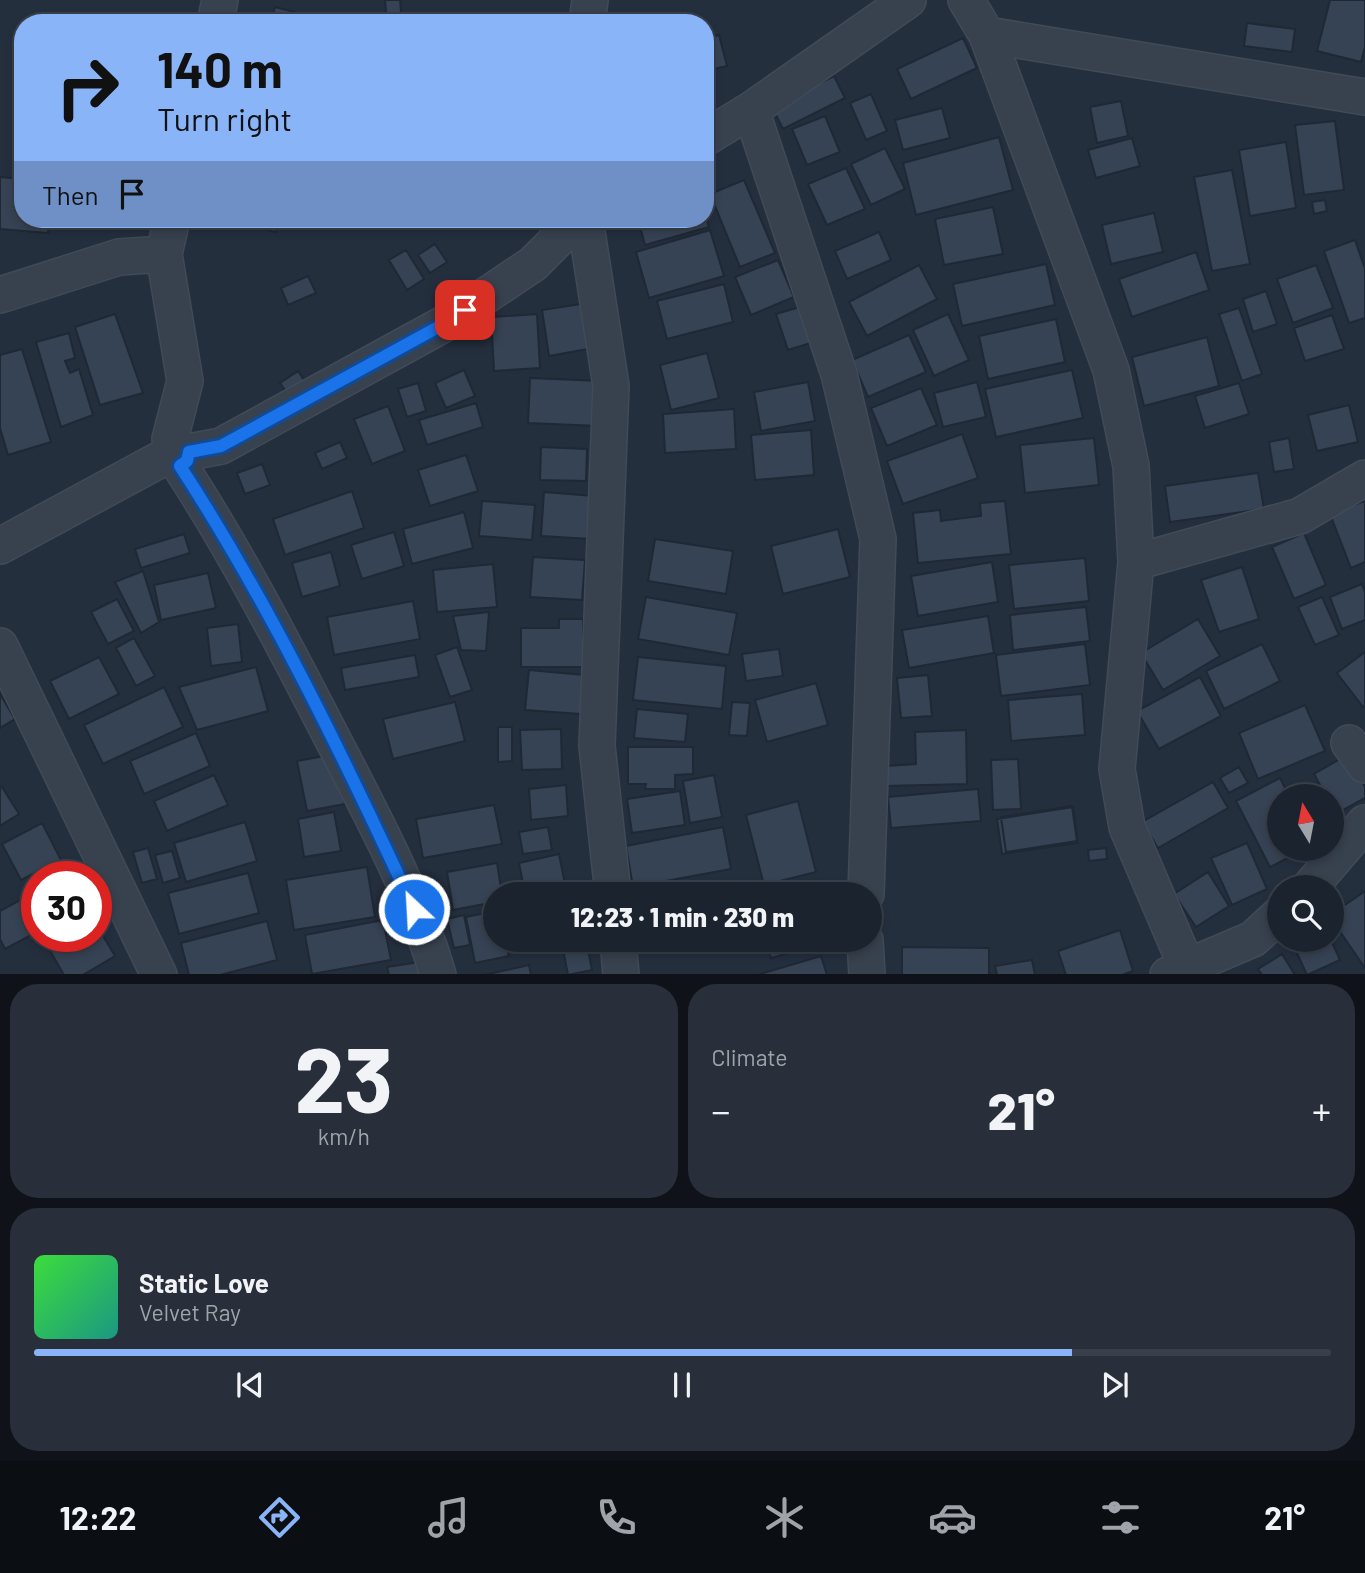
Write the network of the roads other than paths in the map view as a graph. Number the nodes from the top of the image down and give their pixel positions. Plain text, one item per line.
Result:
1 (908, 0) edge
2 (966, 0) edge
3 (988, 35) junction
4 (1365, 97) edge
5 (751, 110) junction
6 (714, 133) edge
7 (170, 228) edge
8 (569, 228) edge
9 (586, 228) edge
10 (164, 254) junction
11 (0, 295) edge
12 (175, 454) junction
13 (1365, 478) edge
14 (0, 546) edge
15 (1136, 562) junction
16 (0, 646) edge
17 (1365, 823) edge
18 (1320, 875) edge
19 (612, 882) edge
20 (866, 882) edge
21 (1267, 926) edge
22 (619, 952) edge
23 (866, 952) edge
24 (1177, 970) edge
25 (159, 974) edge
26 (438, 974) edge
27 (621, 974) edge
28 (867, 974) edge

1 - 5 street
2 - 3 street
3 - 4 street
3 - 15 street
5 - 6 street
5 - 20 street
7 - 10 street
8 - 12 street
9 - 19 street
10 - 11 street
10 - 12 street
12 - 14 street
12 - 26 street
13 - 15 street
15 - 24 street
16 - 25 street
17 - 18 street
21 - 24 street
22 - 27 street
23 - 28 street

